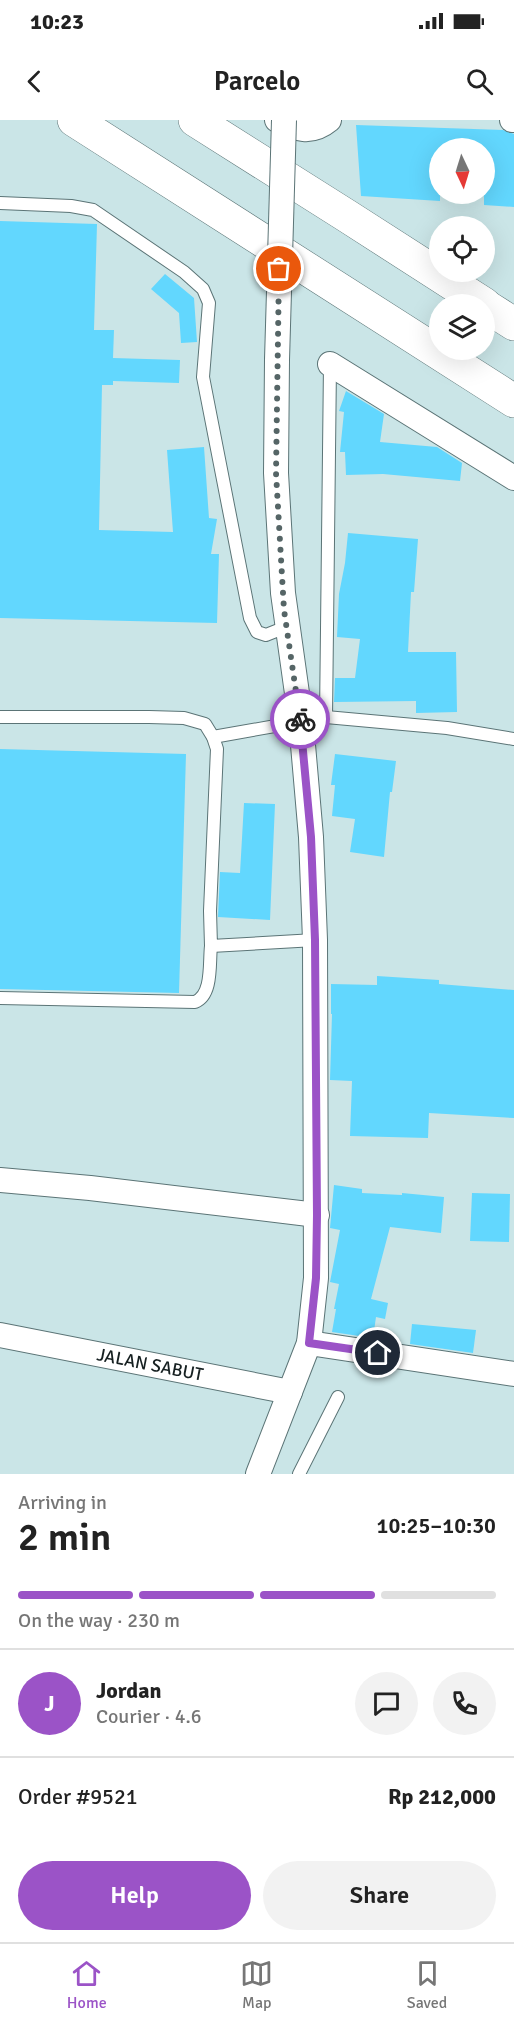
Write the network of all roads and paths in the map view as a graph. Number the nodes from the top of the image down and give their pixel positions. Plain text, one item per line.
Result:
1 (74, 120) edge
2 (195, 120) edge
3 (277, 120) edge
4 (284, 120) edge
5 (329, 120) edge
6 (0, 203) edge
7 (467, 294) edge
8 (495, 312) edge
9 (514, 324) edge
10 (330, 364) joint
11 (514, 401) edge
12 (514, 478) edge
13 (286, 627) junction
14 (0, 717) edge
15 (326, 717) junction
16 (301, 722) junction
17 (213, 737) junction
18 (514, 739) edge
19 (315, 940) junction
20 (211, 946) junction
21 (0, 998) edge
22 (0, 1180) edge
23 (317, 1215) junction
24 (5, 1336) edge
25 (309, 1343) junction
26 (514, 1374) edge
27 (290, 1392) junction
28 (338, 1397) dead end
29 (258, 1474) edge
30 (299, 1474) edge

1 - 11 highway
2 - 7 highway
3 - 5 street
4 - 13 street, bridge
6 - 13 lane
8 - 9 highway
10 - 12 street
10 - 15 lane
13 - 16 street
14 - 17 lane
15 - 16 lane
15 - 18 lane
16 - 17 lane
16 - 19 street
17 - 20 lane
19 - 20 lane
19 - 23 street
20 - 21 lane
22 - 23 street
23 - 25 street
24 - 27 street, JALAN SABUT
25 - 26 street
25 - 27 street
27 - 29 street
28 - 30 lane

